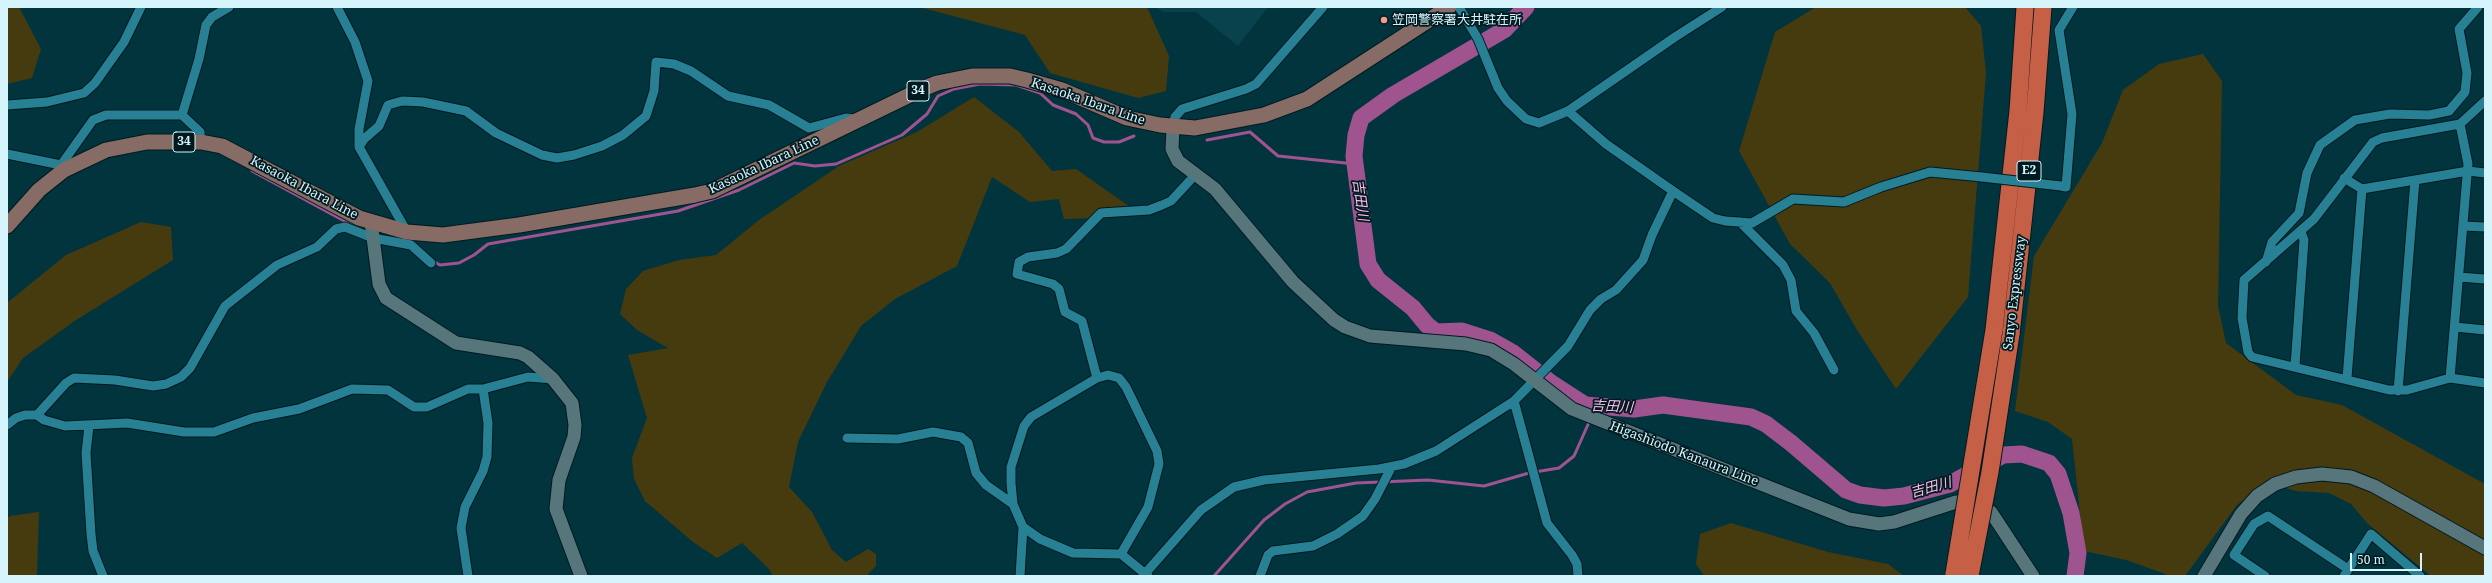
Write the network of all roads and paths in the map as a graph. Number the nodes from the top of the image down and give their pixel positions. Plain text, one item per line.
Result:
1 (141, 7) edge
2 (229, 7) edge
3 (337, 7) edge
4 (1323, 7) edge
5 (1449, 7) edge
6 (1459, 7) edge
7 (1722, 7) edge
8 (2025, 7) edge
9 (2043, 7) edge
10 (2073, 7) edge
11 (2478, 7) edge
12 (2485, 102) edge
13 (7, 105) edge
14 (1568, 111) junction
15 (2480, 113) edge
16 (182, 114) junction
17 (857, 120) junction
18 (2460, 124) junction
19 (1174, 127) junction
20 (201, 142) junction
21 (359, 147) junction
22 (7, 154) edge
23 (63, 167) junction
24 (2468, 171) junction
25 (2485, 173) edge
26 (1195, 175) junction
27 (2344, 178) junction
28 (2415, 180) junction
29 (2362, 189) junction
30 (1673, 191) junction
31 (371, 222) junction
32 (1740, 222) junction
33 (7, 226) edge
34 (2463, 226) junction
35 (2485, 227) edge
36 (408, 232) junction
37 (2301, 232) junction
38 (372, 238) junction
39 (431, 263) dead end
40 (2265, 263) junction
41 (2459, 277) junction
42 (2485, 279) edge
43 (2455, 327) junction
44 (2485, 330) edge
45 (2295, 366) junction
46 (1834, 370) dead end
47 (1538, 375) junction
48 (1097, 378) junction
49 (2347, 378) junction
50 (2450, 378) junction
51 (553, 379) junction
52 (2485, 383) edge
53 (483, 389) junction
54 (2398, 391) junction
55 (1514, 401) junction
56 (37, 415) junction
57 (7, 425) edge
58 (89, 426) junction
59 (847, 438) dead end
60 (1389, 472) junction
61 (1013, 504) junction
62 (1023, 527) junction
63 (2485, 548) edge
64 (1121, 554) junction
65 (2408, 572) edge
66 (2346, 573) edge
67 (1146, 575) edge
68 (1959, 575) edge
69 (103, 576) edge
70 (468, 576) edge
71 (581, 576) edge
72 (1020, 576) edge
73 (1260, 576) edge
74 (1578, 576) edge
75 (2033, 576) edge
76 (2204, 576) edge
77 (2265, 576) edge
78 (2420, 576) edge

1 - 13 street
2 - 16 street
3 - 21 street
4 - 19 street
5 - 19 main road, Kasaoka Ibara Line / 34
6 - 14 street
7 - 14 street
8 - 68 highway, Sanyo Expressway / E2, bridge
9 - 68 highway, Sanyo Expressway / E2, bridge
10 - 32 street, bridge
11 - 40 street
12 - 15 street
14 - 30 street
15 - 18 street
16 - 20 street
16 - 23 street
17 - 19 main road, Kasaoka Ibara Line / 34
17 - 21 street
17 - 36 main road, Kasaoka Ibara Line / 34
18 - 24 street
18 - 27 street
19 - 26 main road, Higashiodo Kanaura Line
20 - 23 main road, Kasaoka Ibara Line / 34
20 - 31 main road, Kasaoka Ibara Line / 34
21 - 36 street
22 - 23 street
23 - 33 main road, Kasaoka Ibara Line / 34
24 - 25 street
24 - 28 street
24 - 34 street
26 - 47 main road, Higashiodo Kanaura Line
26 - 48 street
27 - 29 street
27 - 37 street
28 - 29 street
28 - 54 street
29 - 49 street
30 - 32 street
30 - 47 street
31 - 36 main road, Kasaoka Ibara Line / 34
31 - 38 main road
32 - 46 street
34 - 35 street
34 - 41 street
37 - 40 street
37 - 45 street
38 - 39 street
38 - 51 main road
38 - 56 street
40 - 45 street
41 - 42 street
41 - 43 street
43 - 44 street
43 - 50 street
45 - 49 street
47 - 55 street
47 - 75 main road, Higashiodo Kanaura Line
48 - 61 street
48 - 64 street
49 - 54 street
50 - 52 street
50 - 54 street
51 - 53 street
51 - 71 main road
53 - 58 street
53 - 70 street
55 - 60 street
55 - 74 street
56 - 57 street
56 - 58 street
58 - 69 street
59 - 61 street
60 - 67 street
60 - 73 street
61 - 62 street
62 - 64 street
62 - 72 street
63 - 76 main road
64 - 67 street
65 - 66 street
65 - 78 street
66 - 77 street

